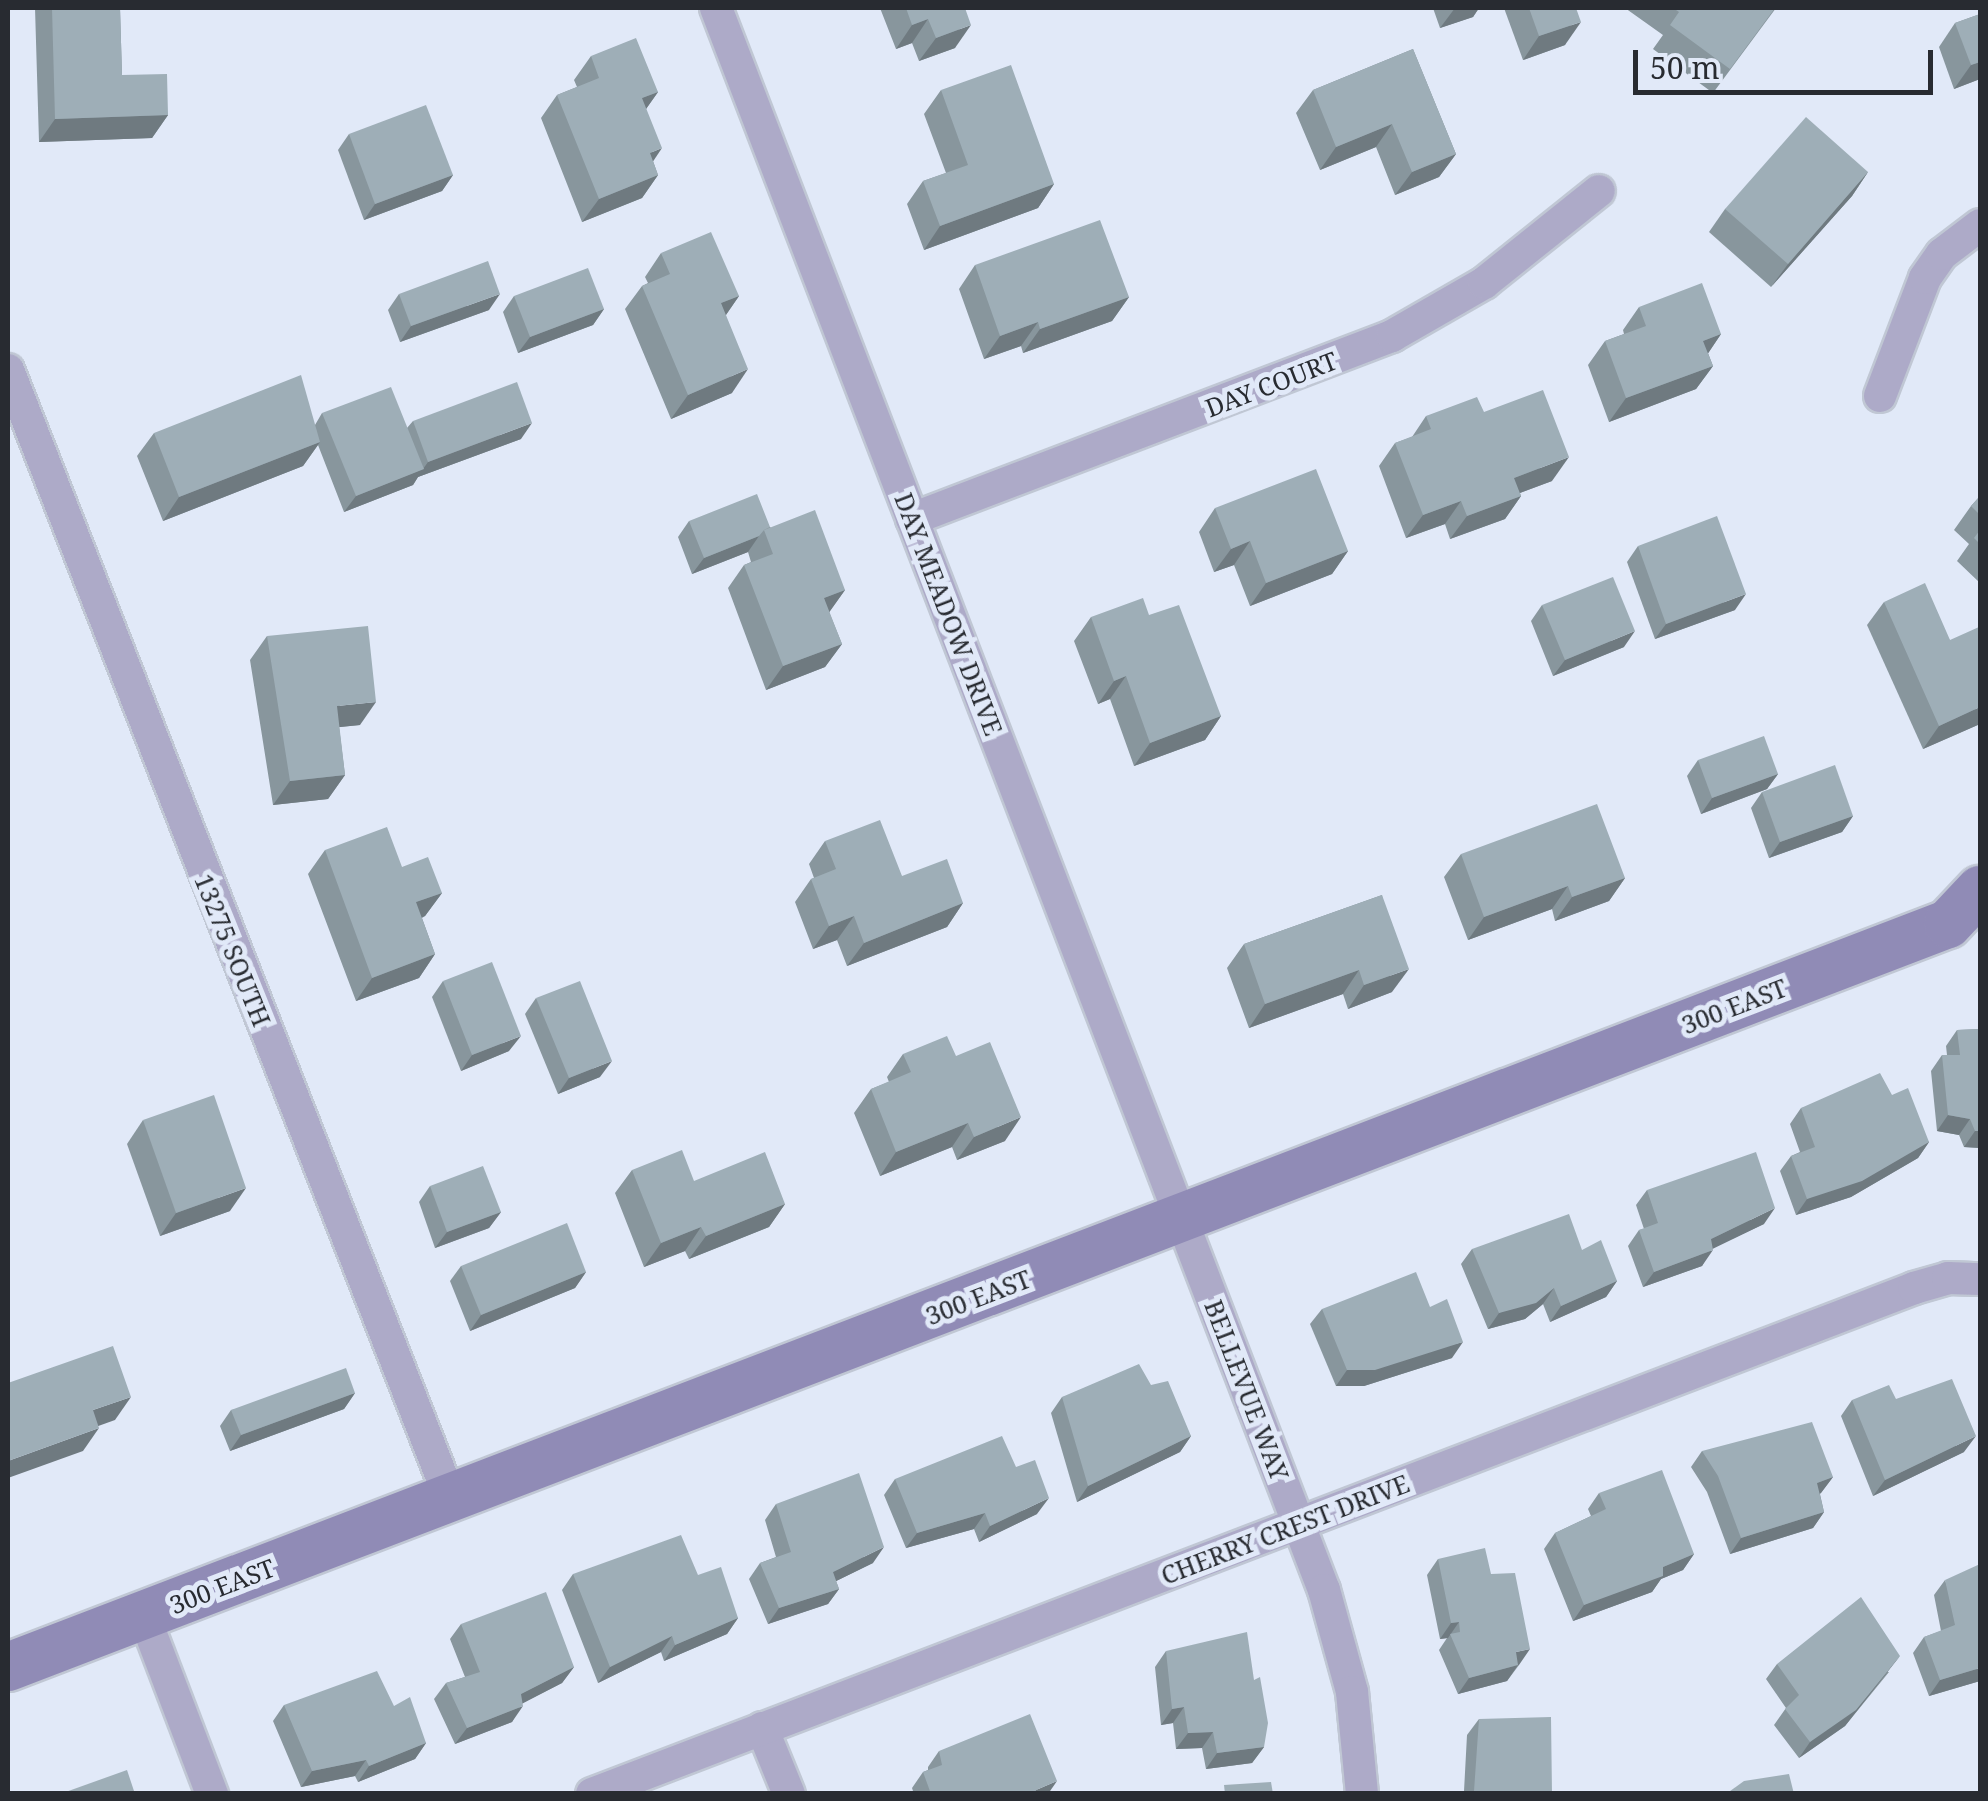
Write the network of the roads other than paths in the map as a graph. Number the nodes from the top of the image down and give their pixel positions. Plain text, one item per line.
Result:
1 (716, 8) edge
2 (1599, 190) dead end
3 (1980, 225) edge
4 (11, 392) edge
5 (1880, 396) dead end
6 (912, 519) junction
7 (1980, 890) edge
8 (1964, 927) edge
9 (1182, 1220) junction
10 (1980, 1280) edge
11 (450, 1498) junction
12 (1298, 1524) junction
13 (144, 1616) junction
14 (8, 1666) edge
15 (762, 1728) junction
16 (212, 1794) edge
17 (592, 1794) edge
18 (789, 1794) edge
19 (1362, 1794) edge

1 - 6 street, DAY MEADOW DRIVE
2 - 6 street, DAY COURT
3 - 5 street
4 - 11 street, 13275 SOUTH
6 - 9 street, DAY MEADOW DRIVE
7 - 8 main road, 300 EAST
8 - 9 main road, 300 EAST
9 - 11 main road, 300 EAST
9 - 12 street, BELLEVUE WAY
10 - 12 street, CHERRY CREST DRIVE
11 - 13 main road, 300 EAST
12 - 15 street, CHERRY CREST DRIVE
12 - 19 street, BELLEVUE WAY
13 - 14 main road, 300 EAST
13 - 16 street
15 - 17 street, CHERRY CREST DRIVE
15 - 18 street

